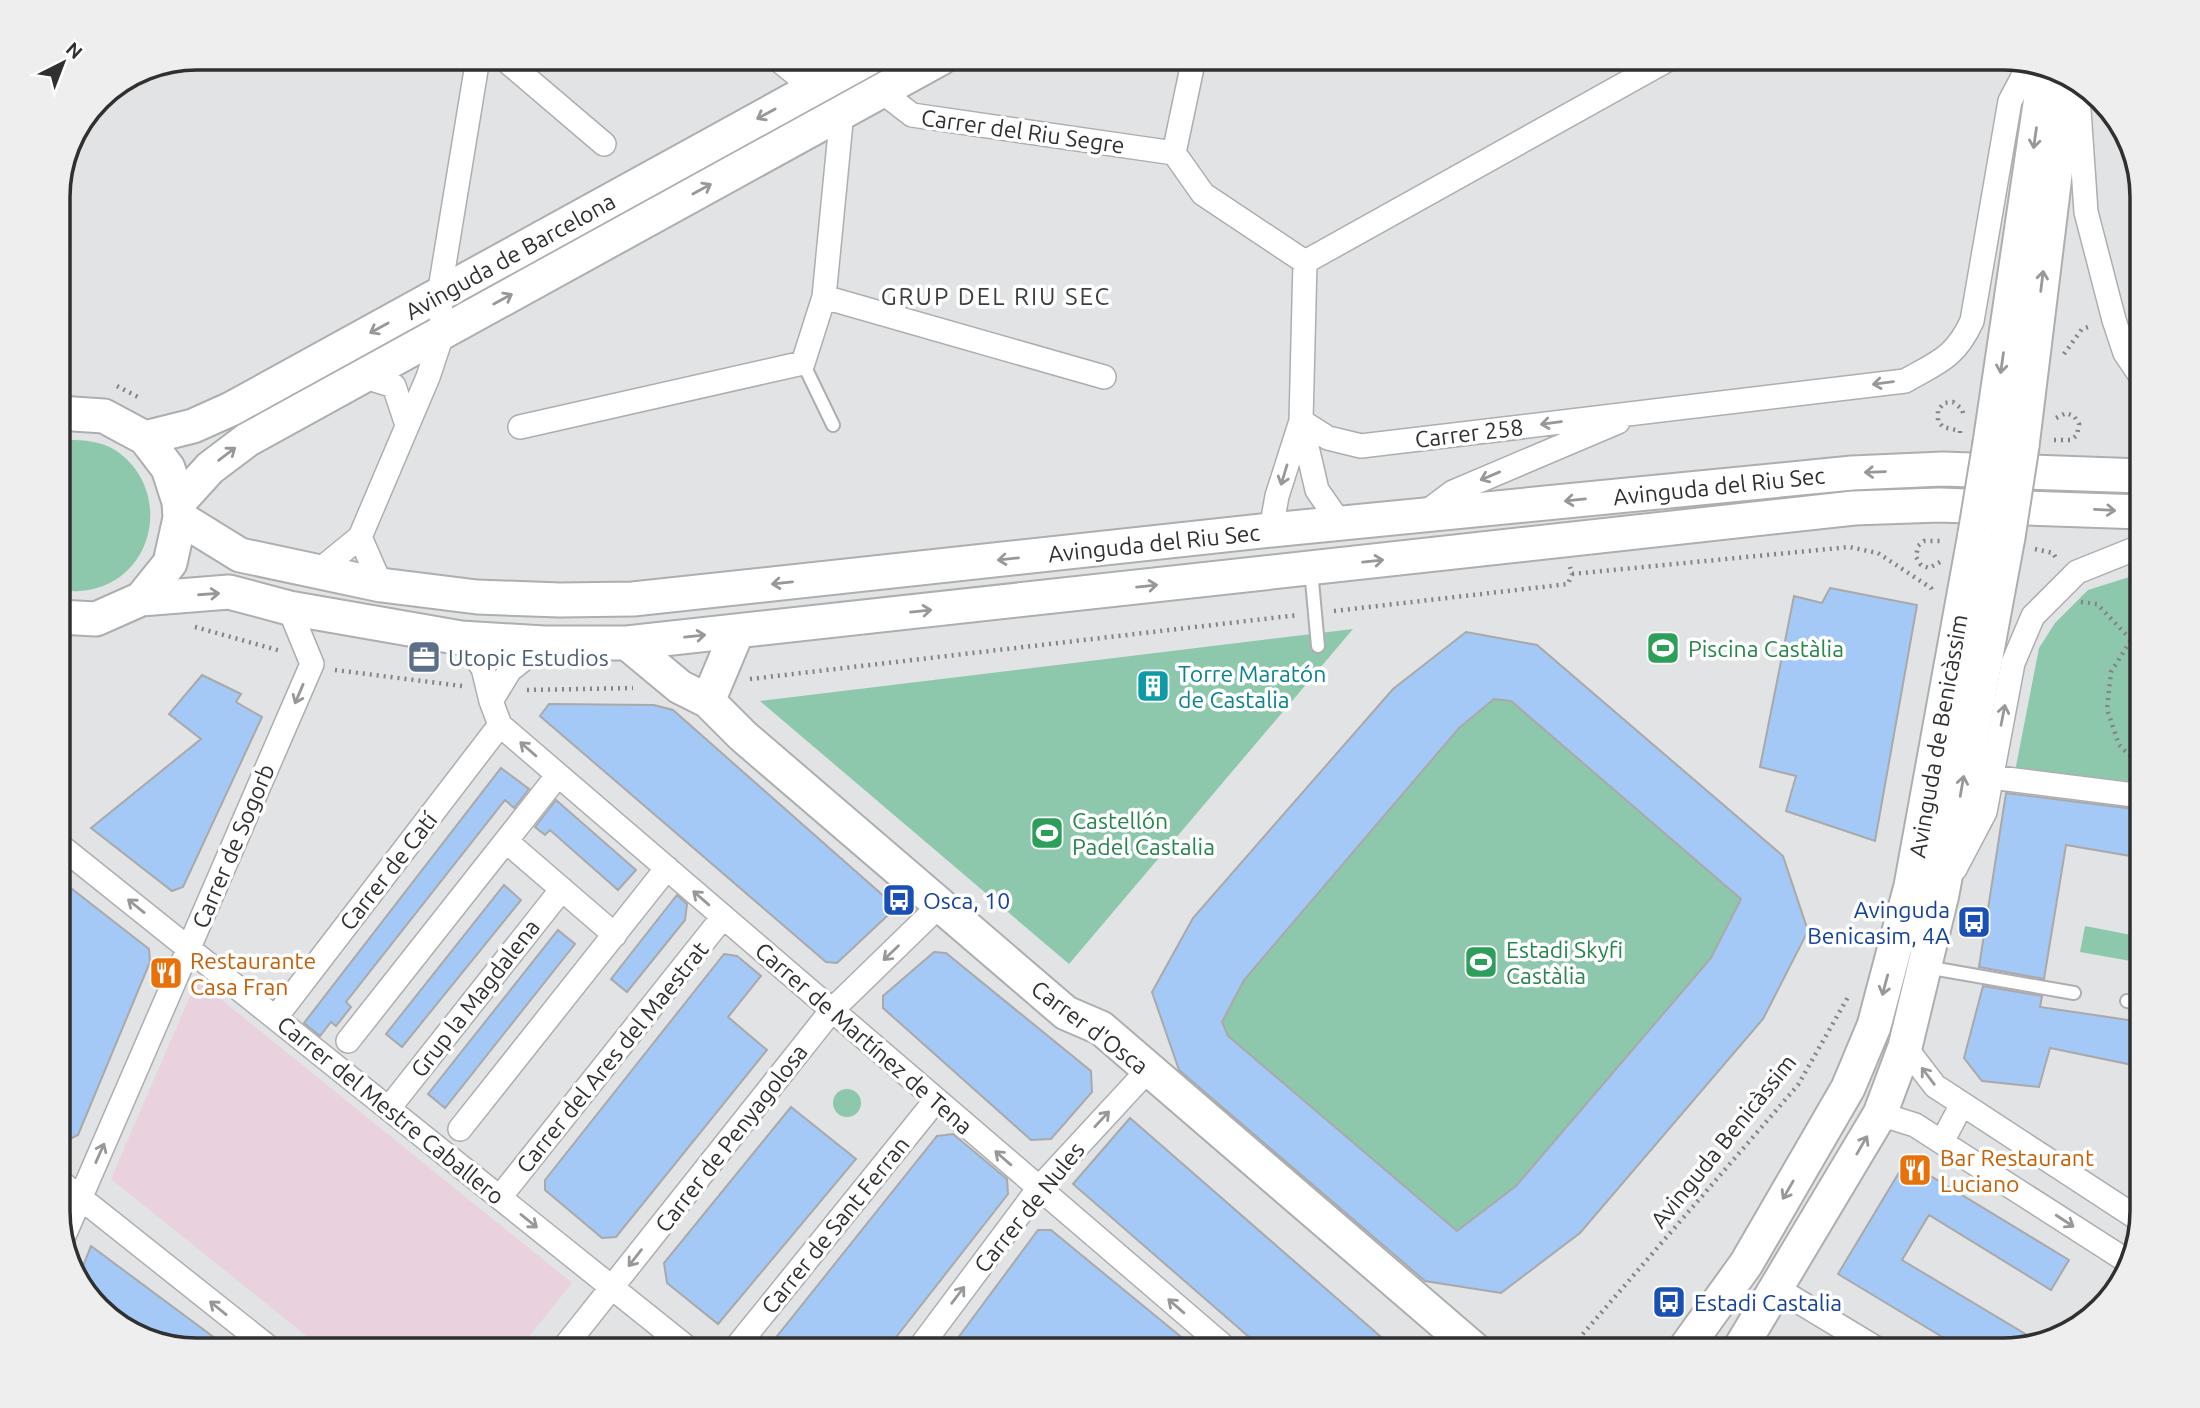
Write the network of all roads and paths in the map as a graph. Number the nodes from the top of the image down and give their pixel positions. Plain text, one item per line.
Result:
1 (476, 70) edge
2 (517, 70) edge
3 (791, 70) edge
4 (847, 70) edge
5 (919, 70) edge
6 (1191, 70) edge
7 (1649, 70) edge
8 (2025, 72) edge
9 (2044, 77) edge
10 (2065, 86) edge
11 (813, 88) junction
12 (881, 91) junction
13 (2078, 94) edge
14 (842, 112) junction
15 (604, 144) dead end
16 (1174, 153) junction
17 (1305, 262) junction
18 (439, 295) junction
19 (824, 298) junction
20 (2114, 320) junction
21 (443, 332) junction
22 (2130, 349) edge
23 (803, 363) junction
24 (2057, 363) dead end
25 (362, 376) junction
26 (428, 377) junction
27 (1104, 377) dead end
28 (394, 386) junction
29 (1643, 411) junction
30 (70, 415) edge
31 (1963, 420) dead end
32 (1301, 421) junction
33 (407, 425) junction
34 (833, 425) dead end
35 (520, 427) dead end
36 (2053, 429) dead end
37 (145, 438) junction
38 (2006, 445) junction
39 (2130, 476) edge
40 (180, 510) junction
41 (2130, 512) edge
42 (1423, 515) junction
43 (1340, 523) junction
44 (1271, 530) junction
45 (1943, 532) dead end
46 (360, 537) junction
47 (2006, 537) junction
48 (2130, 551) edge
49 (1942, 552) dead end
50 (1311, 568) junction
51 (2058, 570) dead end
52 (316, 573) junction
53 (1572, 574) dead end
54 (380, 585) junction
55 (1931, 588) dead end
56 (2049, 598) junction
57 (141, 599) junction
58 (289, 608) junction
59 (70, 618) edge
60 (737, 632) junction
61 (461, 638) junction
62 (2130, 638) edge
63 (544, 643) junction
64 (627, 643) junction
65 (2130, 643) edge
66 (1318, 646) dead end
67 (491, 701) junction
68 (708, 701) junction
69 (500, 725) junction
70 (2130, 756) edge
71 (558, 775) junction
72 (1991, 777) junction
73 (2130, 794) edge
74 (506, 841) junction
75 (70, 854) edge
76 (667, 868) junction
77 (562, 889) junction
78 (1942, 894) junction
79 (940, 905) junction
80 (723, 917) junction
81 (615, 934) junction
82 (189, 948) junction
83 (1924, 967) junction
84 (1857, 988) dead end
85 (2074, 993) dead end
86 (2127, 1001) dead end
87 (2130, 1001) edge
88 (832, 1010) junction
89 (276, 1017) junction
90 (348, 1041) dead end
91 (1905, 1047) junction
92 (1148, 1070) junction
93 (936, 1100) junction
94 (1962, 1104) junction
95 (389, 1108) junction
96 (1880, 1114) junction
97 (460, 1129) dead end
98 (1942, 1142) junction
99 (1038, 1188) junction
100 (70, 1189) edge
101 (500, 1197) junction
102 (81, 1198) junction
103 (2130, 1213) edge
104 (70, 1223) edge
105 (2121, 1257) edge
106 (612, 1287) junction
107 (1777, 1289) junction
108 (257, 1338) edge
109 (572, 1338) edge
110 (675, 1338) edge
111 (744, 1338) edge
112 (927, 1338) edge
113 (1214, 1338) edge
114 (1461, 1338) edge
115 (1579, 1338) edge
116 (1692, 1338) edge
117 (1746, 1338) edge
118 (1859, 1338) edge

1 - 18 street
2 - 15 street
3 - 11 street
4 - 11 street, Avinguda de Barcelona
5 - 12 street, Avinguda de Barcelona
6 - 16 street
7 - 17 street
8 -> 29 street, Carrer 258
9 -> 38 street, Avinguda de Benicàssim
38 -> 10 street, Avinguda de Benicàssim
11 -> 18 street, Avinguda de Barcelona
12 - 14 street, Avinguda de Barcelona
12 - 16 street, Carrer del Riu Segre
13 - 20 street
14 - 19 street
21 -> 14 street, Avinguda de Barcelona
16 - 17 street
17 - 32 street
18 - 21 street
18 -> 37 street, Avinguda de Barcelona
19 - 23 street
19 - 27 street
20 - 22 street
20 - 24 path
21 - 25 street, Avinguda de Barcelona
21 - 26 street
23 - 34 lane
23 - 35 street
25 - 28 street
40 -> 25 street, Avinguda de Barcelona
26 - 28 street
26 - 33 street
28 - 33 street
29 -> 32 street, Carrer 258
29 -> 42 street, Carrer 258
30 - 37 street
31 - 38 path
32 - 43 street
32 -> 44 street
33 - 46 street
36 - 38 path
37 - 40 street
38 - 47 street, Avinguda de Benicàssim, bridge
39 -> 42 street, Avinguda del Riu Sec
40 - 52 street, Avinguda del Riu Sec
40 - 57 street
50 -> 41 street, Avinguda del Riu Sec
42 - 43 street, Avinguda del Riu Sec
43 - 44 street, Avinguda del Riu Sec
44 -> 54 street, Avinguda del Riu Sec
45 - 49 path
46 - 52 street
46 - 54 street
47 - 51 path
78 -> 47 street, Avinguda de Benicàssim
47 -> 116 street, Avinguda de Benicàssim
48 - 56 street
60 -> 50 street, Avinguda del Riu Sec
50 - 66 lane
52 - 54 street, Avinguda del Riu Sec
53 - 55 path
56 - 62 path
72 -> 56 street
57 -> 58 street, Avinguda del Riu Sec
57 - 59 street
58 - 61 street, Avinguda del Riu Sec
58 -> 82 street, Carrer de Sogorb
64 -> 60 street, Avinguda del Riu Sec
60 - 68 street
61 - 63 street, Avinguda del Riu Sec
61 - 67 street
63 - 64 street, Avinguda del Riu Sec
63 - 67 street
64 - 68 street, Carrer d'Osca
65 - 70 path
67 - 69 street
68 - 79 street, Carrer d'Osca
71 -> 69 street, Carrer de Martínez de Tena
69 - 89 street, Carrer de Catí
71 - 74 street
71 - 76 street, Carrer de Martínez de Tena
72 - 73 street
72 - 78 street
74 - 77 street
74 - 90 street
82 -> 75 street, Carrer del Mestre Caballero
80 -> 76 street, Carrer de Martínez de Tena
76 - 81 street
77 - 81 street
77 - 95 street, Grup la Magdalena
78 - 83 street, Avinguda de Benicàssim
79 -> 88 street, Carrer de Penyagolosa
79 - 92 street, Carrer d'Osca
80 - 88 street, Carrer de Martínez de Tena
80 - 101 street, Carrer del Ares del Maestrat
81 - 97 street
82 - 89 street, Carrer del Mestre Caballero
102 -> 82 street, Carrer de Sogorb
83 - 85 lane
83 - 91 street, Avinguda de Benicàssim
84 - 115 path, Avinguda Benicàssim
86 - 87 lane
88 - 93 street, Carrer de Martínez de Tena
88 -> 106 street, Carrer de Penyagolosa
89 - 95 street, Carrer del Mestre Caballero
94 -> 91 street
91 - 96 street, Avinguda de Benicàssim
99 -> 92 street, Carrer de Nules
92 - 114 street, Carrer d'Osca
99 -> 93 street, Carrer de Martínez de Tena
93 - 111 street, Carrer de Sant Ferran
94 - 98 street
94 - 103 street
95 - 101 street, Carrer del Mestre Caballero
96 - 98 street
107 -> 96 street, Avinguda de Benicàssim
98 -> 105 street
112 -> 99 street, Carrer de Nules
113 -> 99 street, Carrer de Martínez de Tena
100 - 102 street
101 -> 106 street, Carrer del Mestre Caballero
102 - 104 street, Carrer de Sogorb
108 -> 102 street
106 - 109 street, Carrer de Penyagolosa
106 - 110 street, Carrer del Mestre Caballero
107 - 117 street, Avinguda de Benicàssim
107 - 118 street

